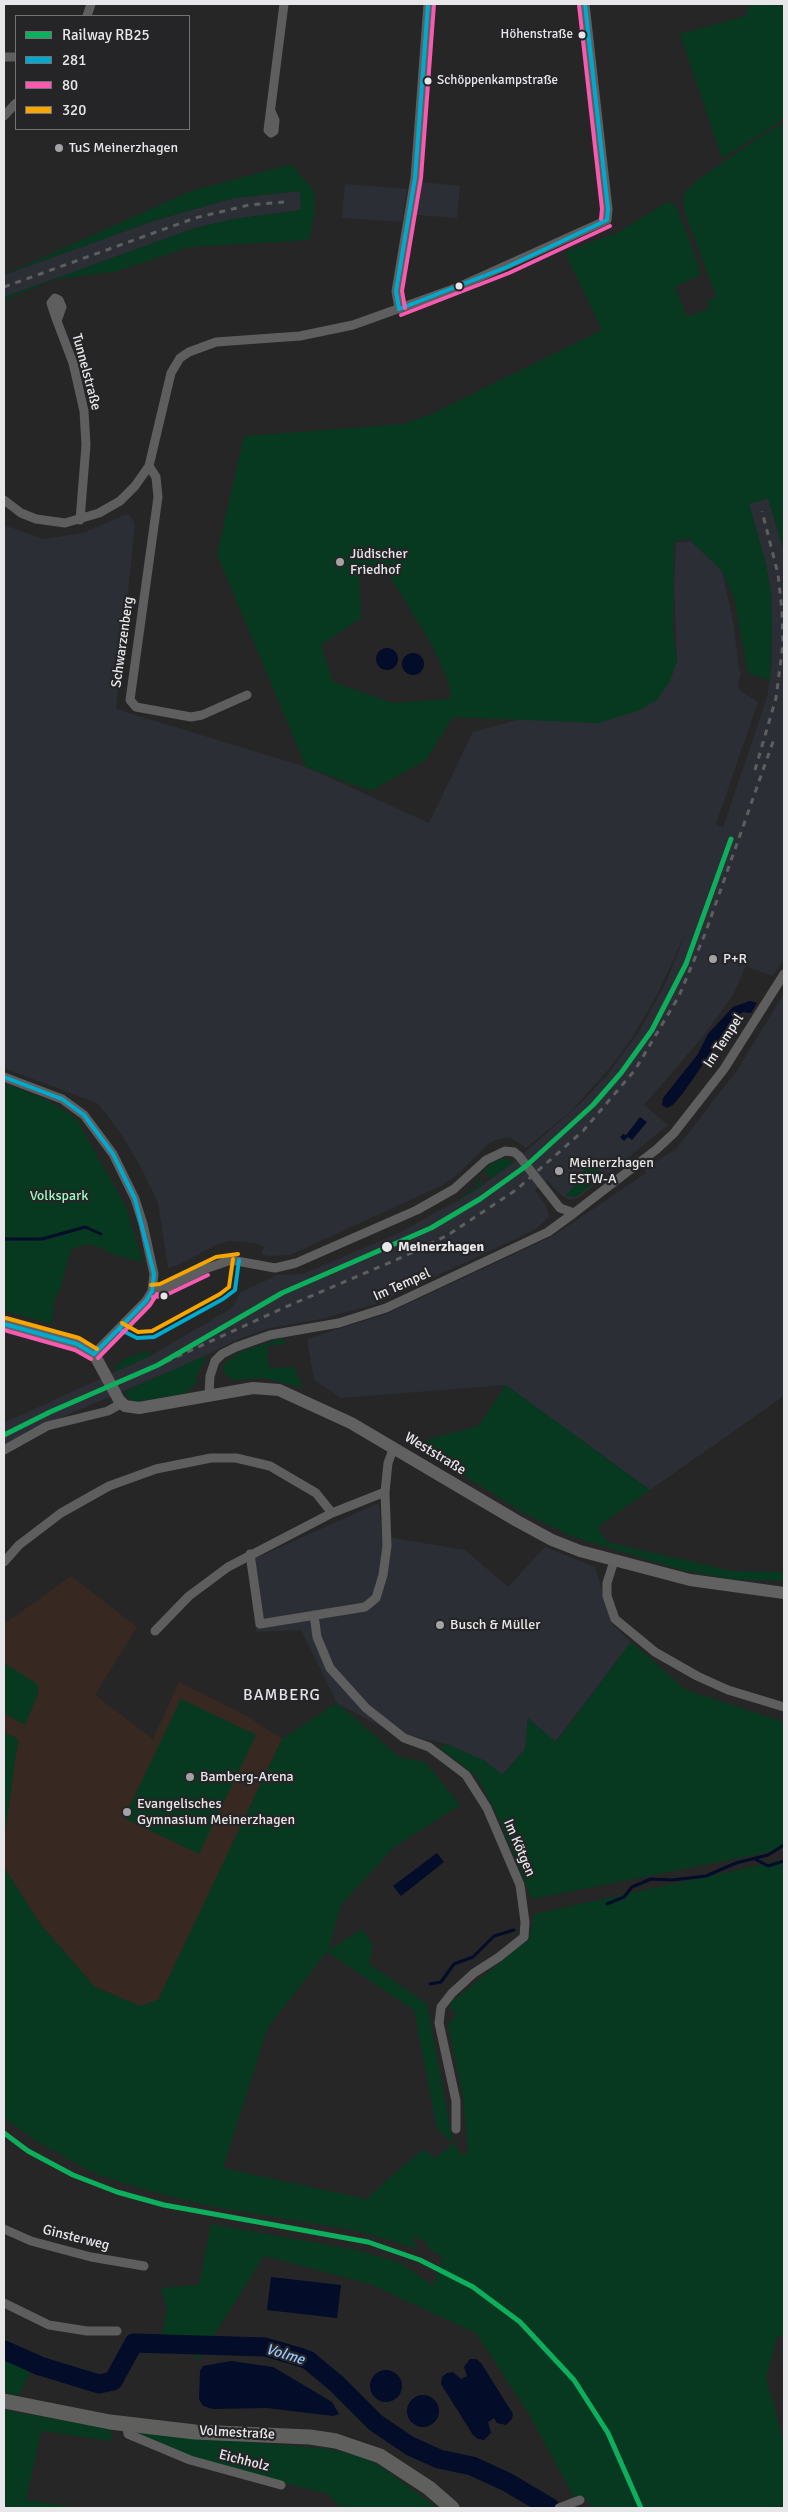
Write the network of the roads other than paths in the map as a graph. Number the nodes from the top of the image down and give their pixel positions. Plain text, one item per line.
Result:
1 (284, 4) edge
2 (428, 4) edge
3 (585, 4) edge
4 (15, 104) edge
5 (271, 111) dead end
6 (4, 116) edge
7 (400, 310) junction
8 (57, 321) dead end
9 (149, 466) junction
10 (4, 500) edge
11 (80, 520) junction
12 (246, 695) dead end
13 (784, 974) edge
14 (4, 1076) edge
15 (574, 1213) junction
16 (152, 1291) junction
17 (4, 1325) edge
18 (94, 1354) junction
19 (209, 1394) junction
20 (122, 1403) junction
21 (394, 1447) junction
22 (4, 1450) edge
23 (385, 1492) junction
24 (332, 1513) junction
25 (250, 1554) junction
26 (614, 1560) junction
27 (4, 1562) edge
28 (784, 1593) edge
29 (314, 1615) junction
30 (155, 1631) dead end
31 (784, 1706) edge
32 (456, 2129) dead end
33 (4, 2229) edge
34 (144, 2266) dead end
35 (4, 2303) edge
36 (117, 2331) dead end
37 (4, 2401) edge
38 (126, 2423) junction
39 (281, 2485) dead end
40 (580, 2500) dead end
41 (563, 2507) edge
42 (452, 2508) edge

1 - 5 street
2 - 7 street
3 - 7 street
4 - 6 street
7 - 9 street
8 - 11 street, Tunnelstraße
9 - 11 street
9 - 12 street, Schwarzenberg
10 - 11 street
13 - 15 street, Im Tempel
14 - 16 street
15 - 16 street
15 - 19 street, Im Tempel
16 - 18 street
17 - 18 main road
18 - 20 main road
19 - 20 main road, Weststraße
19 - 21 main road, Weststraße
20 - 22 street
21 - 23 street
21 - 26 main road, Weststraße
23 - 24 street
23 - 29 street
24 - 25 street
24 - 27 street
25 - 29 street
25 - 30 street
26 - 28 main road, Weststraße
26 - 31 street
29 - 32 street, Im Kötgen
33 - 34 street, Ginsterweg
35 - 36 street
37 - 38 main road, Volmestraße
38 - 39 street, Eichholz
38 - 42 main road, Volmestraße
40 - 41 street

